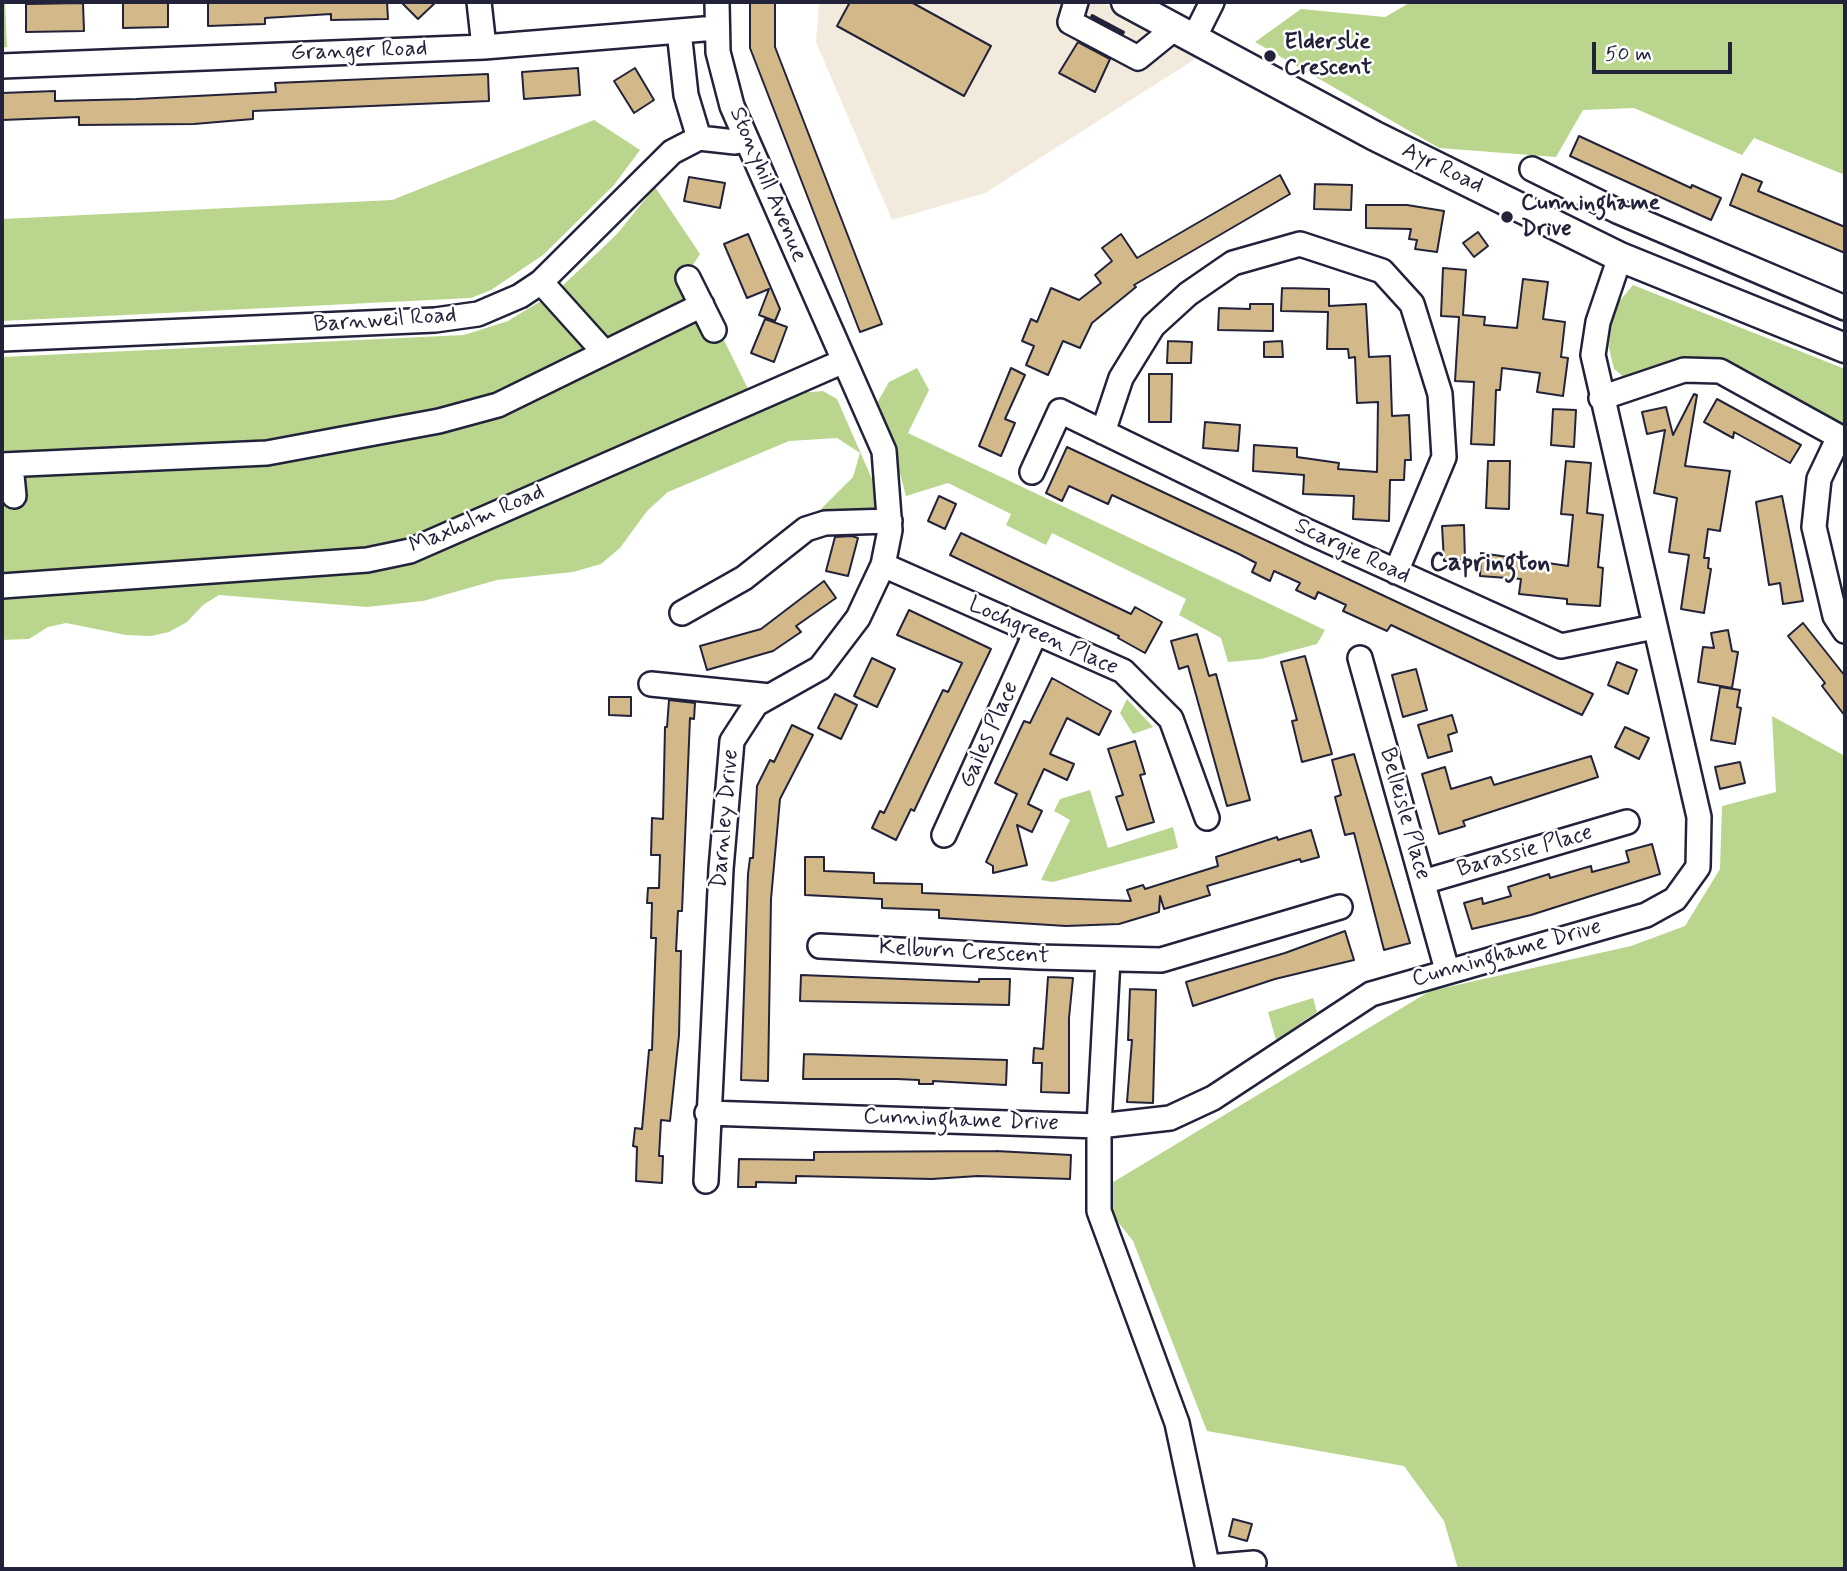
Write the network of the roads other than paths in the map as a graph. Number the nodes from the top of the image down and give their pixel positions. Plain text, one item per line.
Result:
1 (479, 2) edge
2 (717, 2) edge
3 (1076, 2) edge
4 (1126, 2) edge
5 (1212, 2) edge
6 (716, 28) junction
7 (679, 31) junction
8 (1185, 33) junction
9 (484, 47) junction
10 (2, 66) edge
11 (699, 138) junction
12 (746, 139) junction
13 (1532, 169) dead end
14 (1620, 257) junction
15 (688, 278) dead end
16 (541, 282) junction
17 (702, 305) junction
18 (1845, 308) edge
19 (714, 330) dead end
20 (2, 339) edge
21 (1845, 348) edge
22 (604, 352) junction
23 (844, 361) junction
24 (1601, 398) junction
25 (1102, 432) junction
26 (1842, 439) edge
27 (7, 465) edge
28 (1032, 472) dead end
29 (14, 496) dead end
30 (890, 521) junction
31 (883, 565) junction
32 (1396, 572) junction
33 (2, 586) edge
34 (682, 613) dead end
35 (1654, 627) junction
36 (1845, 631) edge
37 (1035, 634) junction
38 (1360, 658) dead end
39 (651, 684) dead end
40 (770, 696) junction
41 (1207, 818) dead end
42 (1627, 822) dead end
43 (944, 835) dead end
44 (1423, 882) junction
45 (1340, 908) dead end
46 (820, 946) dead end
47 (1108, 959) junction
48 (1447, 970) junction
49 (707, 1113) junction
50 (1099, 1126) junction
51 (706, 1181) dead end
52 (1254, 1563) dead end
53 (1208, 1568) edge

1 - 9 street
2 - 6 street, Stonyhill Avenue
3 - 8 street
4 - 8 main road, Ayr Road
5 - 8 street
6 - 7 street, Granger Road
6 - 12 street, Stonyhill Avenue
7 - 9 street, Granger Road
7 - 11 street, Stonyhill Avenue
8 - 14 main road, Ayr Road
9 - 10 street, Granger Road
11 - 12 street
11 - 16 street, Barnweil Road
12 - 23 street, Stonyhill Avenue
13 - 18 street
14 - 21 main road, Ayr Road
14 - 24 street, Cunninghame Drive
15 - 17 street
16 - 20 street, Barnweil Road
16 - 22 street
17 - 19 street
17 - 22 street
22 - 27 street
23 - 30 street, Darnley Drive
23 - 33 street, Maxholm Road
24 - 26 street
24 - 35 street, Cunninghame Drive
25 - 28 street, Scargie Road
25 - 32 street, Scargie Road
25 - 32 street
26 - 36 street
27 - 29 street
30 - 31 street, Darnley Drive
30 - 34 street
31 - 37 street, Lochgreen Place
31 - 40 street, Darnley Drive
32 - 35 street, Scargie Road
35 - 48 street, Cunninghame Drive
37 - 41 street, Lochgreen Place
37 - 43 street, Gailes Place
38 - 44 street, Belleisle Place
39 - 40 street
40 - 49 street, Darnley Drive
42 - 44 street, Barassie Place
44 - 48 street, Belleisle Place
45 - 47 street, Kelburn Crescent
46 - 47 street, Kelburn Crescent
47 - 50 street
48 - 50 street, Cunninghame Drive
49 - 50 street, Cunninghame Drive
49 - 51 street, Darnley Drive
50 - 53 street
52 - 53 street

